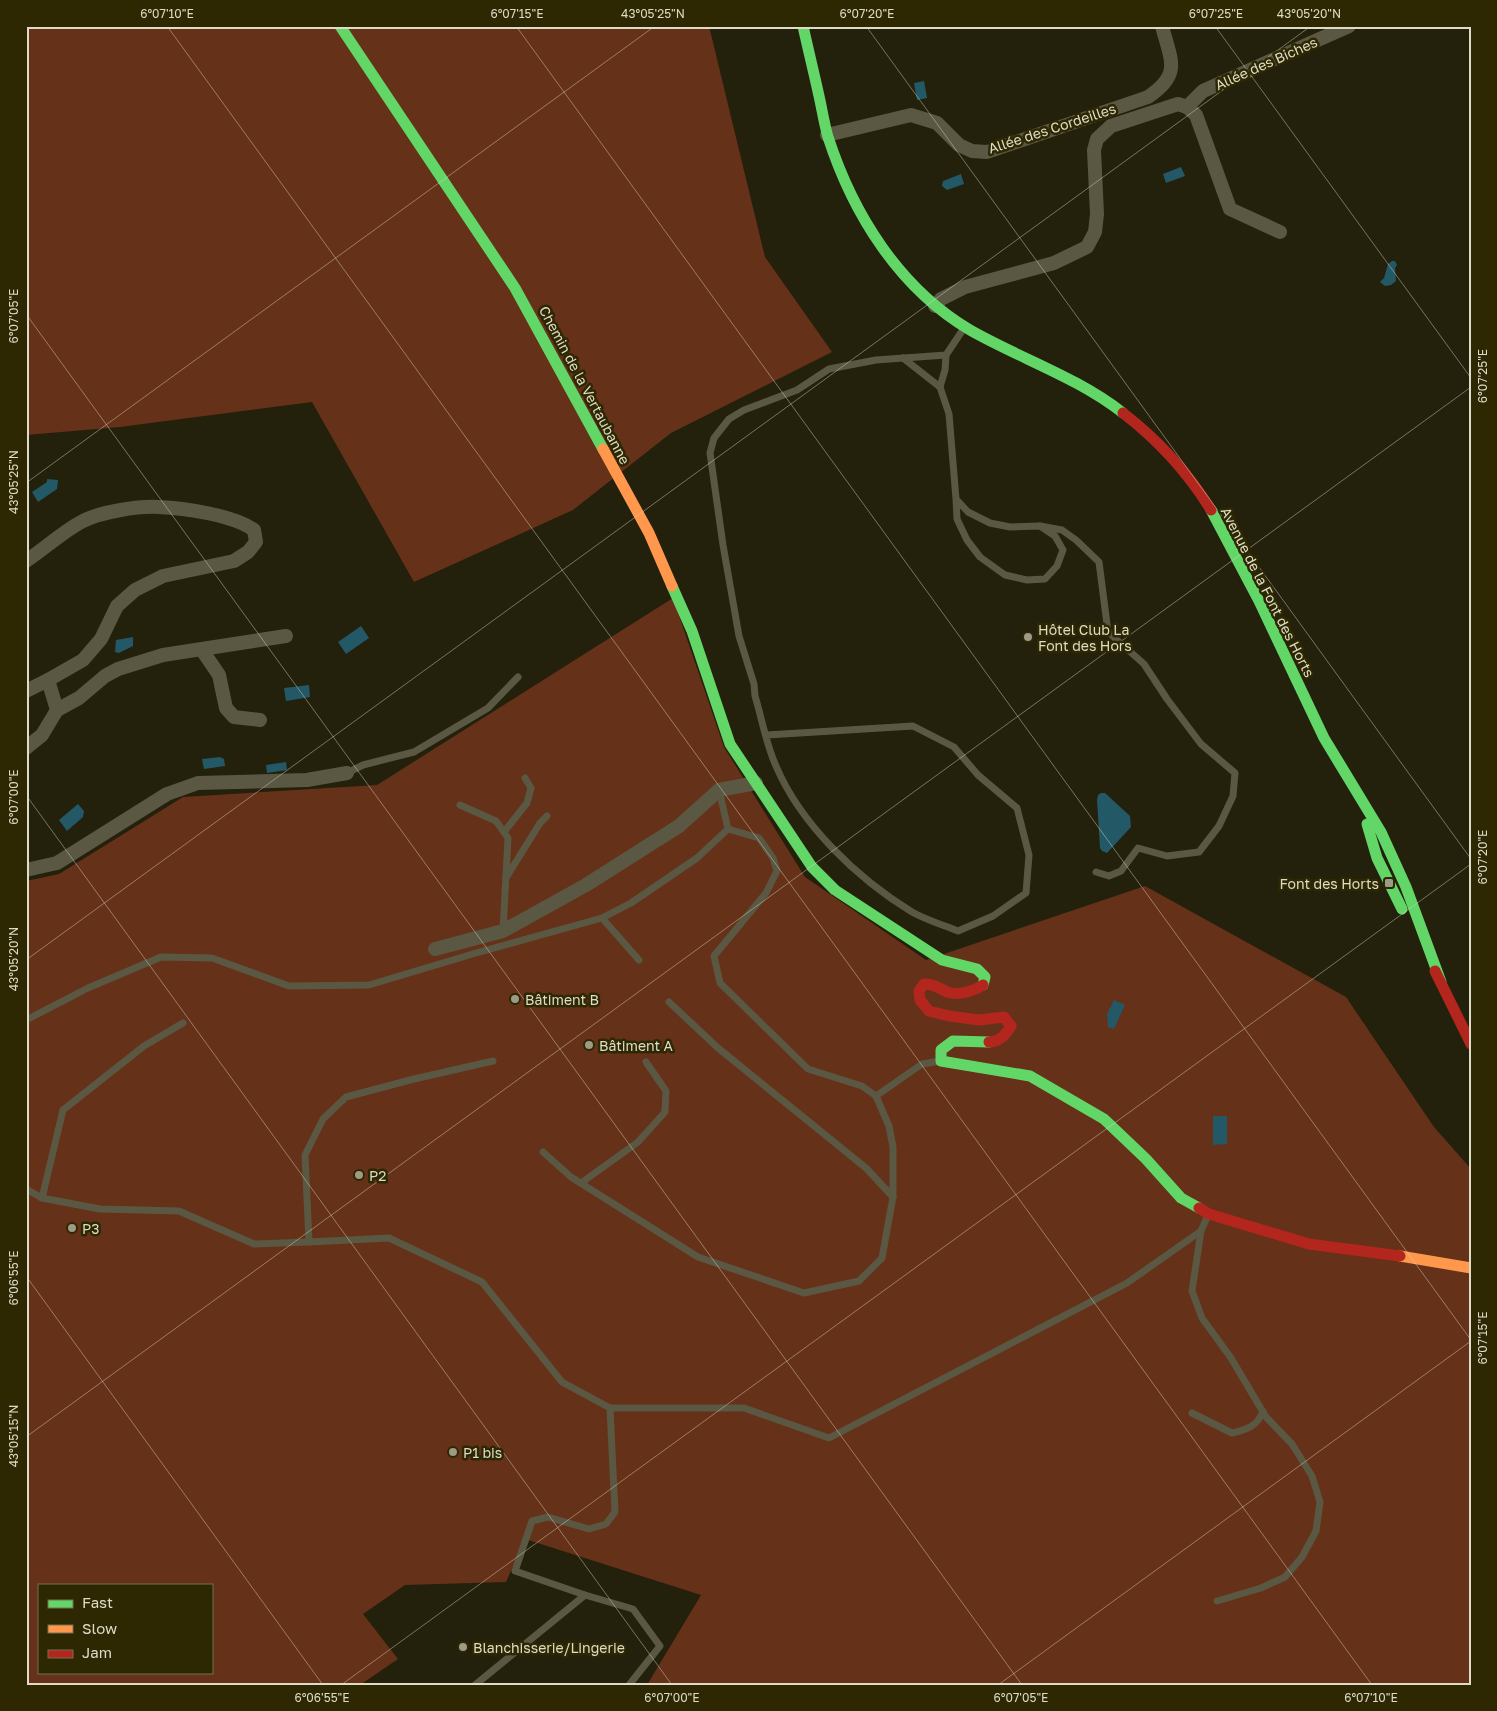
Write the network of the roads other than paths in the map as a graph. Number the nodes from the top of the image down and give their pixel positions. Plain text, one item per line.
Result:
1 (340, 26) edge
2 (803, 26) edge
3 (1162, 26) edge
4 (1349, 26) edge
5 (1187, 107) junction
6 (827, 135) junction
7 (1280, 232) dead end
8 (935, 306) junction
9 (964, 327) junction
10 (946, 355) junction
11 (904, 358) junction
12 (940, 387) junction
13 (956, 499) junction
14 (1040, 526) junction
15 (26, 561) edge
16 (286, 636) dead end
17 (202, 650) junction
18 (518, 677) dead end
19 (48, 680) junction
20 (26, 690) edge
21 (57, 710) junction
22 (260, 720) dead end
23 (767, 735) junction
24 (26, 748) edge
25 (347, 774) joint
26 (525, 778) dead end
27 (756, 783) junction
28 (719, 790) junction
29 (460, 805) dead end
30 (547, 816) dead end
31 (728, 829) junction
32 (504, 832) junction
33 (26, 870) edge
34 (1096, 872) dead end
35 (505, 880) junction
36 (602, 918) junction
37 (503, 932) junction
38 (435, 948) dead end
39 (639, 960) dead end
40 (668, 1002) dead end
41 (26, 1020) edge
42 (183, 1023) dead end
43 (1471, 1044) edge
44 (492, 1061) dead end
45 (941, 1061) junction
46 (646, 1062) dead end
47 (876, 1096) junction
48 (543, 1152) dead end
49 (581, 1183) junction
50 (26, 1189) edge
51 (893, 1197) junction
52 (42, 1198) junction
53 (1209, 1214) junction
54 (1201, 1231) junction
55 (309, 1242) junction
56 (1471, 1268) edge
57 (610, 1408) junction
58 (1263, 1410) junction
59 (1192, 1413) dead end
60 (585, 1595) junction
61 (1217, 1601) dead end
62 (475, 1685) edge
63 (630, 1685) edge

1 - 27 street, Chemin de la Vertaubanne
2 - 6 street, Avenue de la Font des Horts
3 - 6 street, Allée des Cordeilles
4 - 5 street, Allée des Biches
5 - 7 street
5 - 8 street
6 - 8 street, Avenue de la Font des Horts
8 - 9 street, Avenue de la Font des Horts
9 - 10 lane
9 - 43 street, Avenue de la Font des Horts
10 - 11 lane
10 - 12 lane
11 - 12 lane
11 - 23 lane
12 - 13 lane
13 - 14 lane
13 - 14 lane
14 - 34 lane
15 - 19 street
16 - 17 street
17 - 21 street
17 - 22 street
18 - 25 lane
19 - 20 street
19 - 21 street
21 - 24 street
23 - 23 lane
25 - 33 street
26 - 32 lane
27 - 28 street
27 - 45 street, Chemin de la Vertaubanne
28 - 31 lane
28 - 37 street
29 - 32 lane
30 - 35 lane
31 - 36 lane
31 - 47 lane
32 - 35 lane
35 - 37 lane
36 - 39 lane
36 - 41 lane
37 - 38 street
40 - 51 lane
42 - 52 lane
44 - 55 lane
45 - 47 lane
45 - 53 street
46 - 49 lane
47 - 51 lane
48 - 49 lane
49 - 51 lane
50 - 52 lane
52 - 55 lane
53 - 54 lane
53 - 56 street
54 - 57 lane
54 - 58 lane
55 - 57 lane
57 - 60 lane
58 - 59 lane
58 - 61 lane
60 - 62 lane
60 - 63 lane

